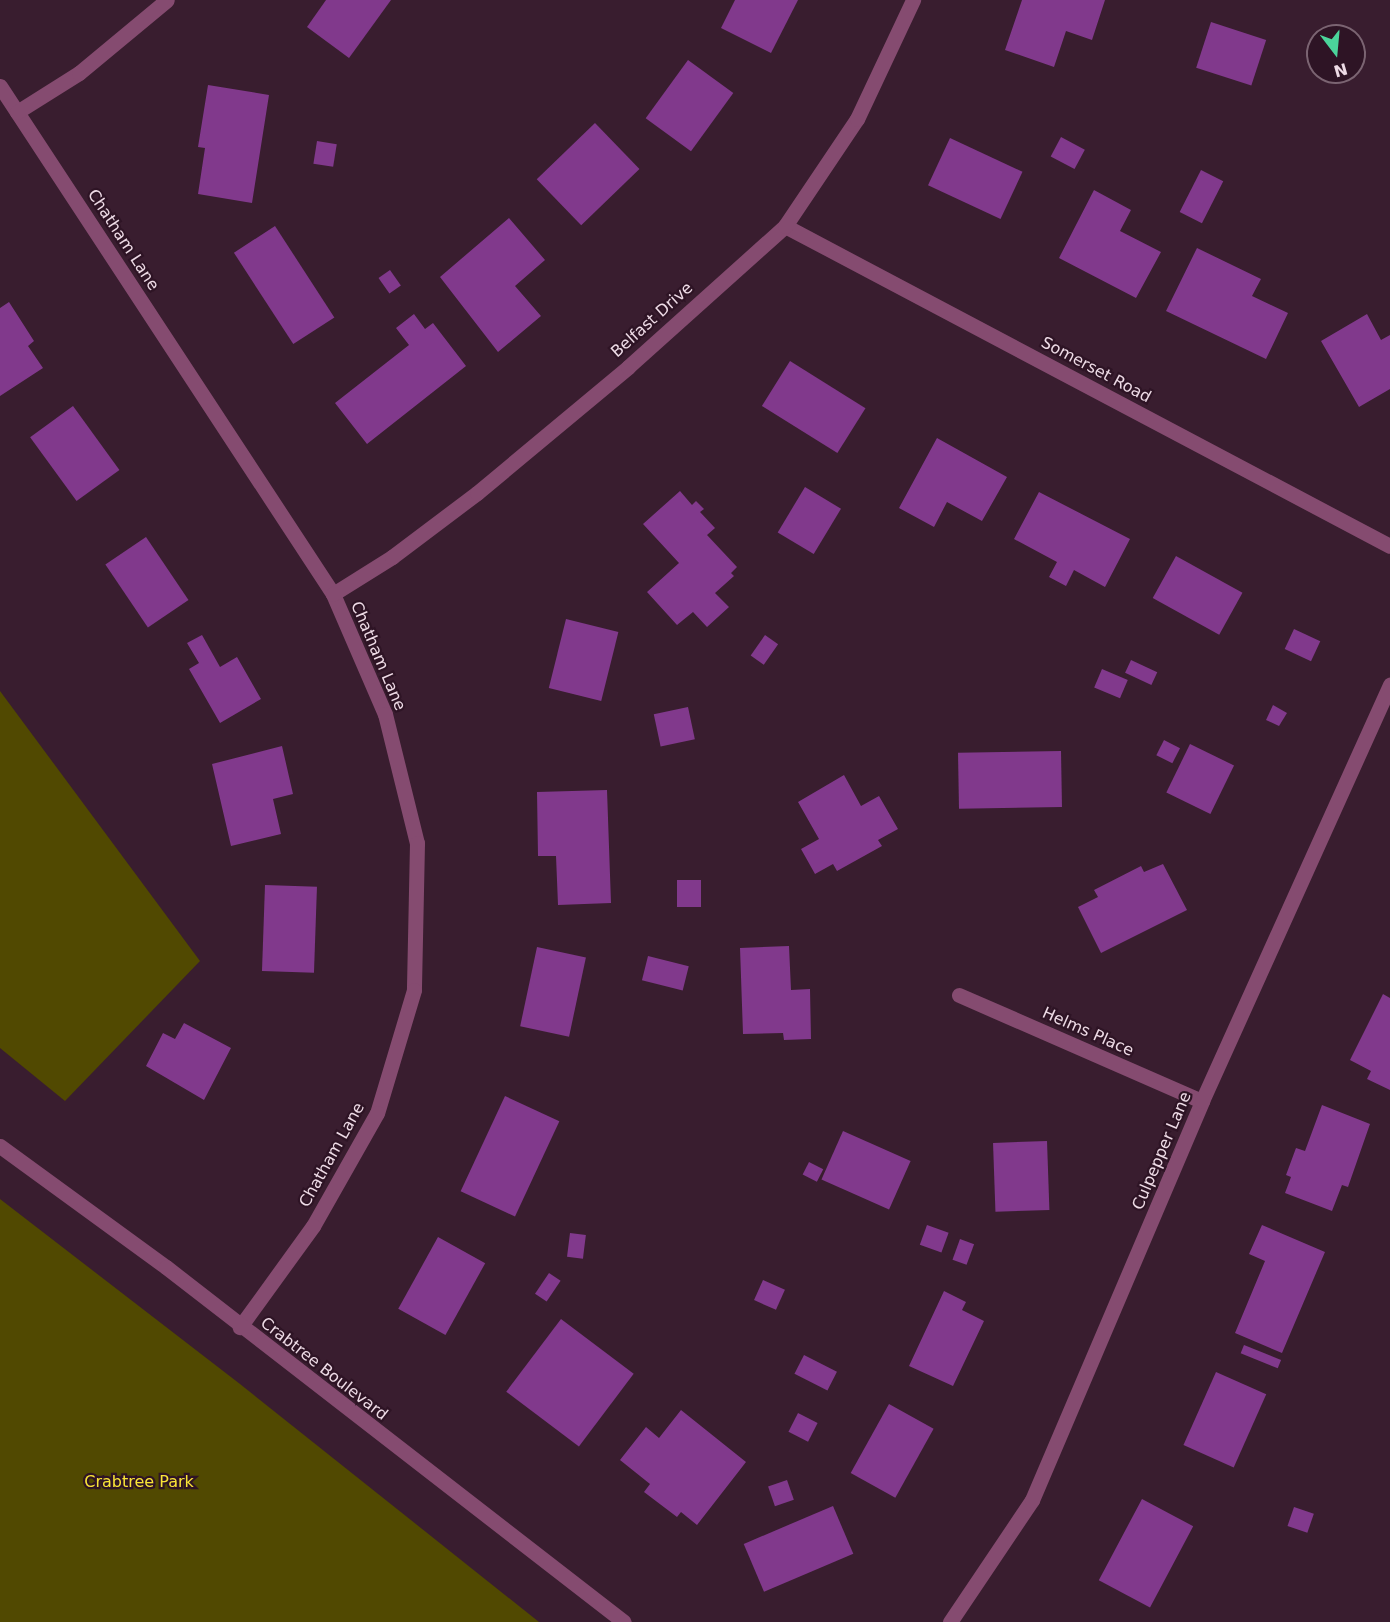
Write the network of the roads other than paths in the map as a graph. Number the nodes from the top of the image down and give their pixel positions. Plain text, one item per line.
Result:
1 (167, 0) edge
2 (913, 0) edge
3 (0, 86) edge
4 (17, 112) junction
5 (785, 226) junction
6 (1390, 546) edge
7 (333, 594) junction
8 (1390, 685) edge
9 (959, 995) dead end
10 (1202, 1101) junction
11 (0, 1146) edge
12 (240, 1327) junction
13 (624, 1622) edge
14 (950, 1622) edge

1 - 4 street
2 - 5 street, Belfast Drive
3 - 4 street, Chatham Lane
4 - 7 street, Chatham Lane
5 - 6 street, Somerset Road
5 - 7 street, Belfast Drive
7 - 12 street, Chatham Lane
8 - 10 street, Culpepper Lane
9 - 10 street, Helms Place
10 - 14 street, Culpepper Lane
11 - 12 street, Crabtree Boulevard
12 - 13 street, Crabtree Boulevard

